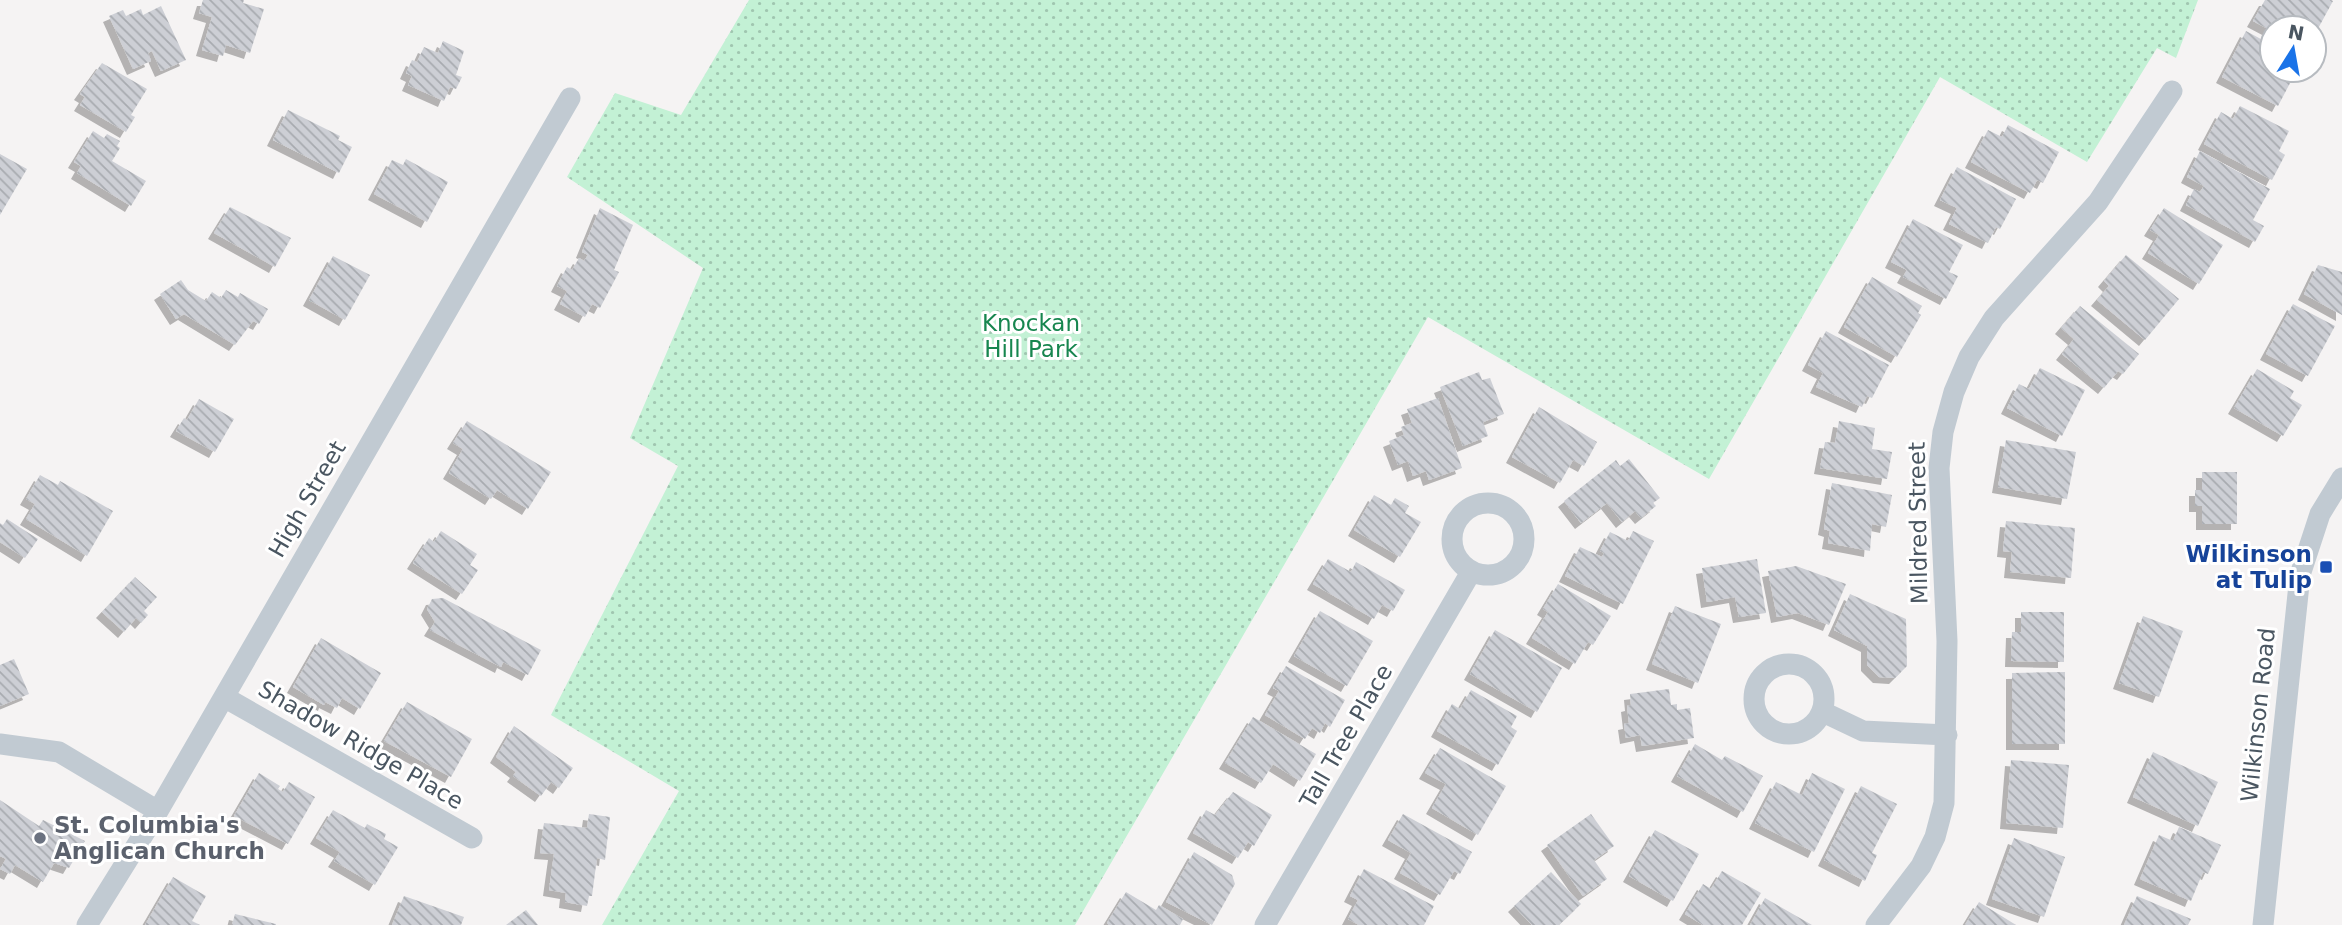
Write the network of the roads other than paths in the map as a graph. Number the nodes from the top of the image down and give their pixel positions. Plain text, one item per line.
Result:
1 (2172, 91) dead end
2 (570, 98) dead end
3 (2342, 478) edge
4 (1471, 572) dead end
5 (224, 696) junction
6 (1823, 712) dead end
7 (1947, 735) junction
8 (0, 744) edge
9 (158, 811) junction
10 (472, 838) dead end
11 (87, 925) edge
12 (1265, 925) edge
13 (1876, 925) edge
14 (2263, 925) edge

1 - 7 street, Mildred Street
2 - 5 street, High Street
3 - 14 street, Wilkinson Road
4 - 12 street, Tall Tree Place
5 - 9 street, High Street
5 - 10 street, Shadow Ridge Place
6 - 7 street
7 - 13 street, Mildred Street
8 - 9 street
9 - 11 street, High Street

